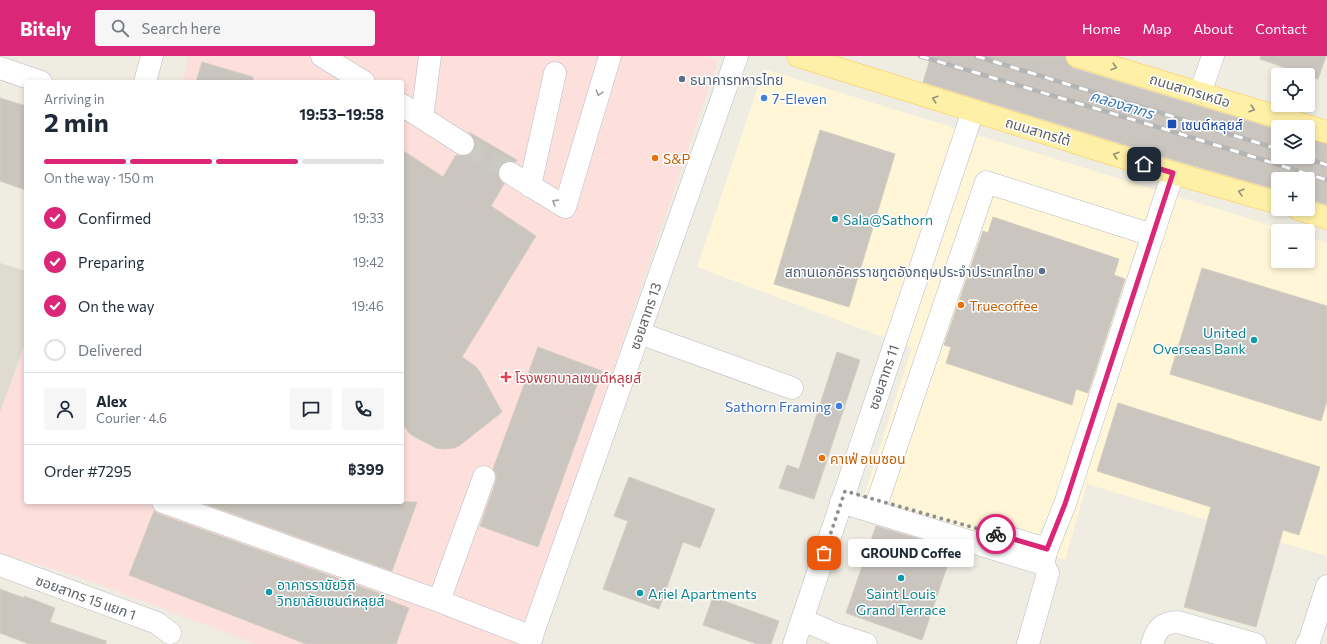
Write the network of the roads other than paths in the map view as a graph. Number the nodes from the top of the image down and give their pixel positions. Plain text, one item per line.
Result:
1 (152, 56) edge
2 (322, 56) edge
3 (430, 56) edge
4 (610, 56) edge
5 (737, 56) edge
6 (798, 56) edge
7 (1077, 56) edge
8 (1213, 56) edge
9 (0, 68) edge
10 (352, 73) edge
11 (555, 73) dead end
12 (35, 80) edge
13 (146, 80) edge
14 (1200, 93) junction
15 (404, 106) edge
16 (973, 111) junction
17 (422, 118) junction
18 (1327, 132) edge
19 (463, 144) tunnel mouth
20 (510, 173) tunnel mouth
21 (1173, 173) junction
22 (530, 186) junction
23 (1271, 201) edge
24 (1315, 214) edge
25 (1327, 218) edge
26 (1152, 235) junction
27 (639, 333) junction
28 (792, 388) dead end
29 (484, 477) dead end
30 (843, 496) junction
31 (878, 500) junction
32 (169, 504) edge
33 (1045, 556) junction
34 (0, 565) edge
35 (1327, 586) edge
36 (439, 601) junction
37 (803, 620) junction
38 (170, 633) dead end
39 (531, 640) edge
40 (794, 644) edge
41 (866, 644) edge
42 (1028, 644) edge
43 (1152, 644) edge
44 (1255, 644) edge
45 (1307, 644) edge

1 - 13 street
2 - 10 street
3 - 17 street
4 -> 22 street
5 - 27 street, ซอยสาทร 13
16 -> 6 main road, ถนนสาทรใต้
7 -> 14 main road, ถนนสาทรเหนือ
8 - 14 street
9 - 12 street
11 - 22 street
14 -> 18 main road, ถนนสาทรเหนือ
15 - 17 street
21 -> 16 main road, ถนนสาทรใต้
16 - 30 street, ซอยสาทร 11
17 - 19 street
20 - 22 street
23 -> 21 main road, ถนนสาทรใต้
21 - 26 street
24 - 25 main road
26 - 31 street
26 - 33 street
27 - 28 street
27 - 39 street, ซอยสาทร 13
29 - 36 street
30 - 31 street
30 - 33 street
30 - 37 street, ซอยสาทร 11
31 - 33 street
32 - 36 street
33 - 42 street
34 - 38 street, ซอยสาทร 15 แยก 1
35 - 45 street
36 - 39 street
37 - 40 street, ซอยสาทร 11
37 - 41 street
43 - 44 street

